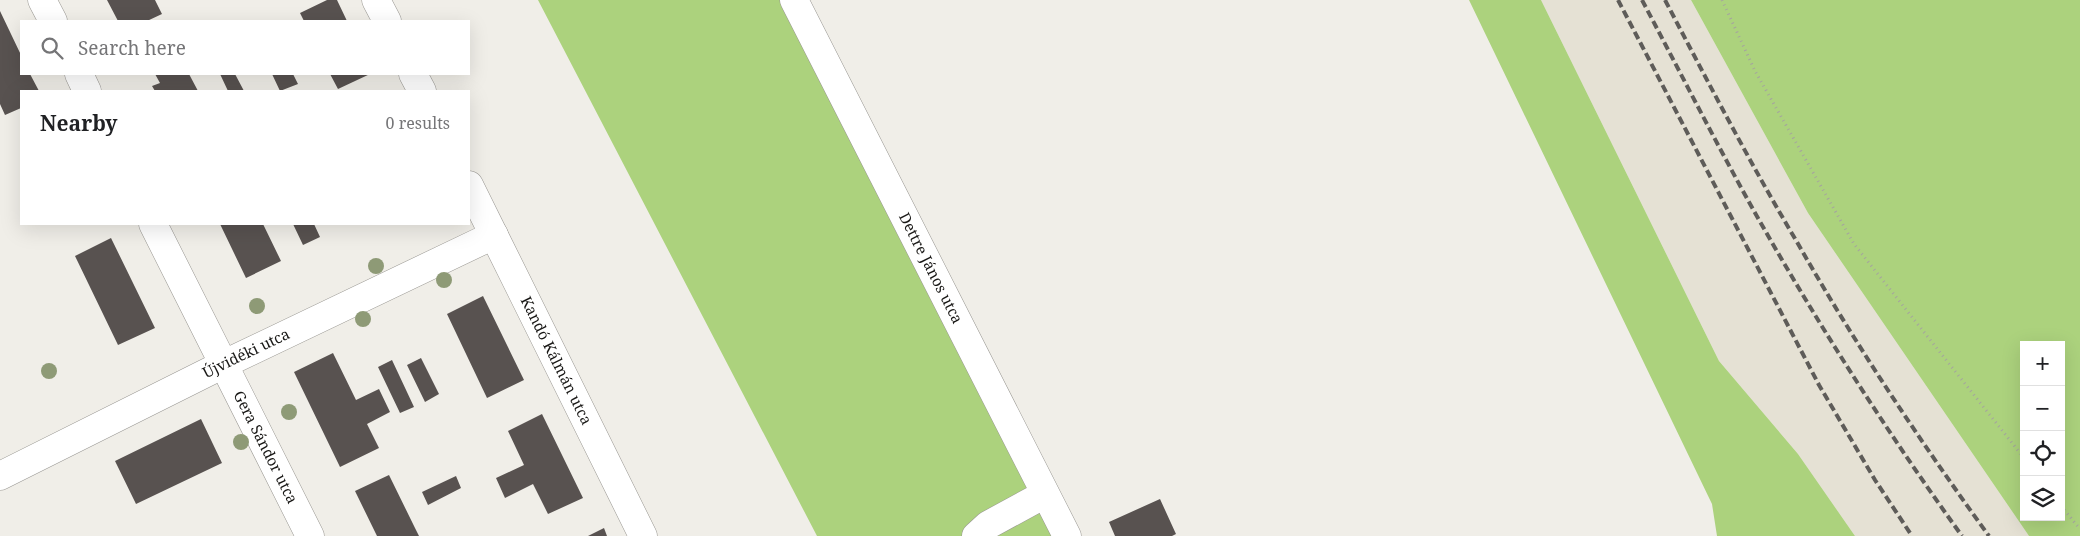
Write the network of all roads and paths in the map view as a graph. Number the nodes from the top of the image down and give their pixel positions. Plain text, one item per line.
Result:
1 (42, 0) edge
2 (376, 0) edge
3 (794, 0) edge
4 (1722, 0) edge
5 (52, 20) edge
6 (386, 20) edge
7 (79, 75) edge
8 (414, 75) edge
9 (87, 90) edge
10 (421, 90) edge
11 (470, 187) edge
12 (153, 225) edge
13 (494, 235) junction
14 (222, 365) junction
15 (2020, 453) edge
16 (0, 476) edge
17 (1045, 494) junction
18 (2065, 511) edge
19 (2080, 529) edge
20 (310, 536) edge
21 (643, 536) edge
22 (976, 536) edge
23 (1067, 536) edge

1 - 5 street
2 - 6 street
3 - 17 street, Dettre János utca
4 - 15 path
7 - 9 street
8 - 10 street
11 - 13 street, Kandó Kálmán utca
12 - 14 street, Gera Sándor utca
13 - 14 street, Újvidéki utca
13 - 21 street, Kandó Kálmán utca
14 - 16 street, Újvidéki utca
14 - 20 street, Gera Sándor utca
17 - 22 street
17 - 23 street, Dettre János utca
18 - 19 path

